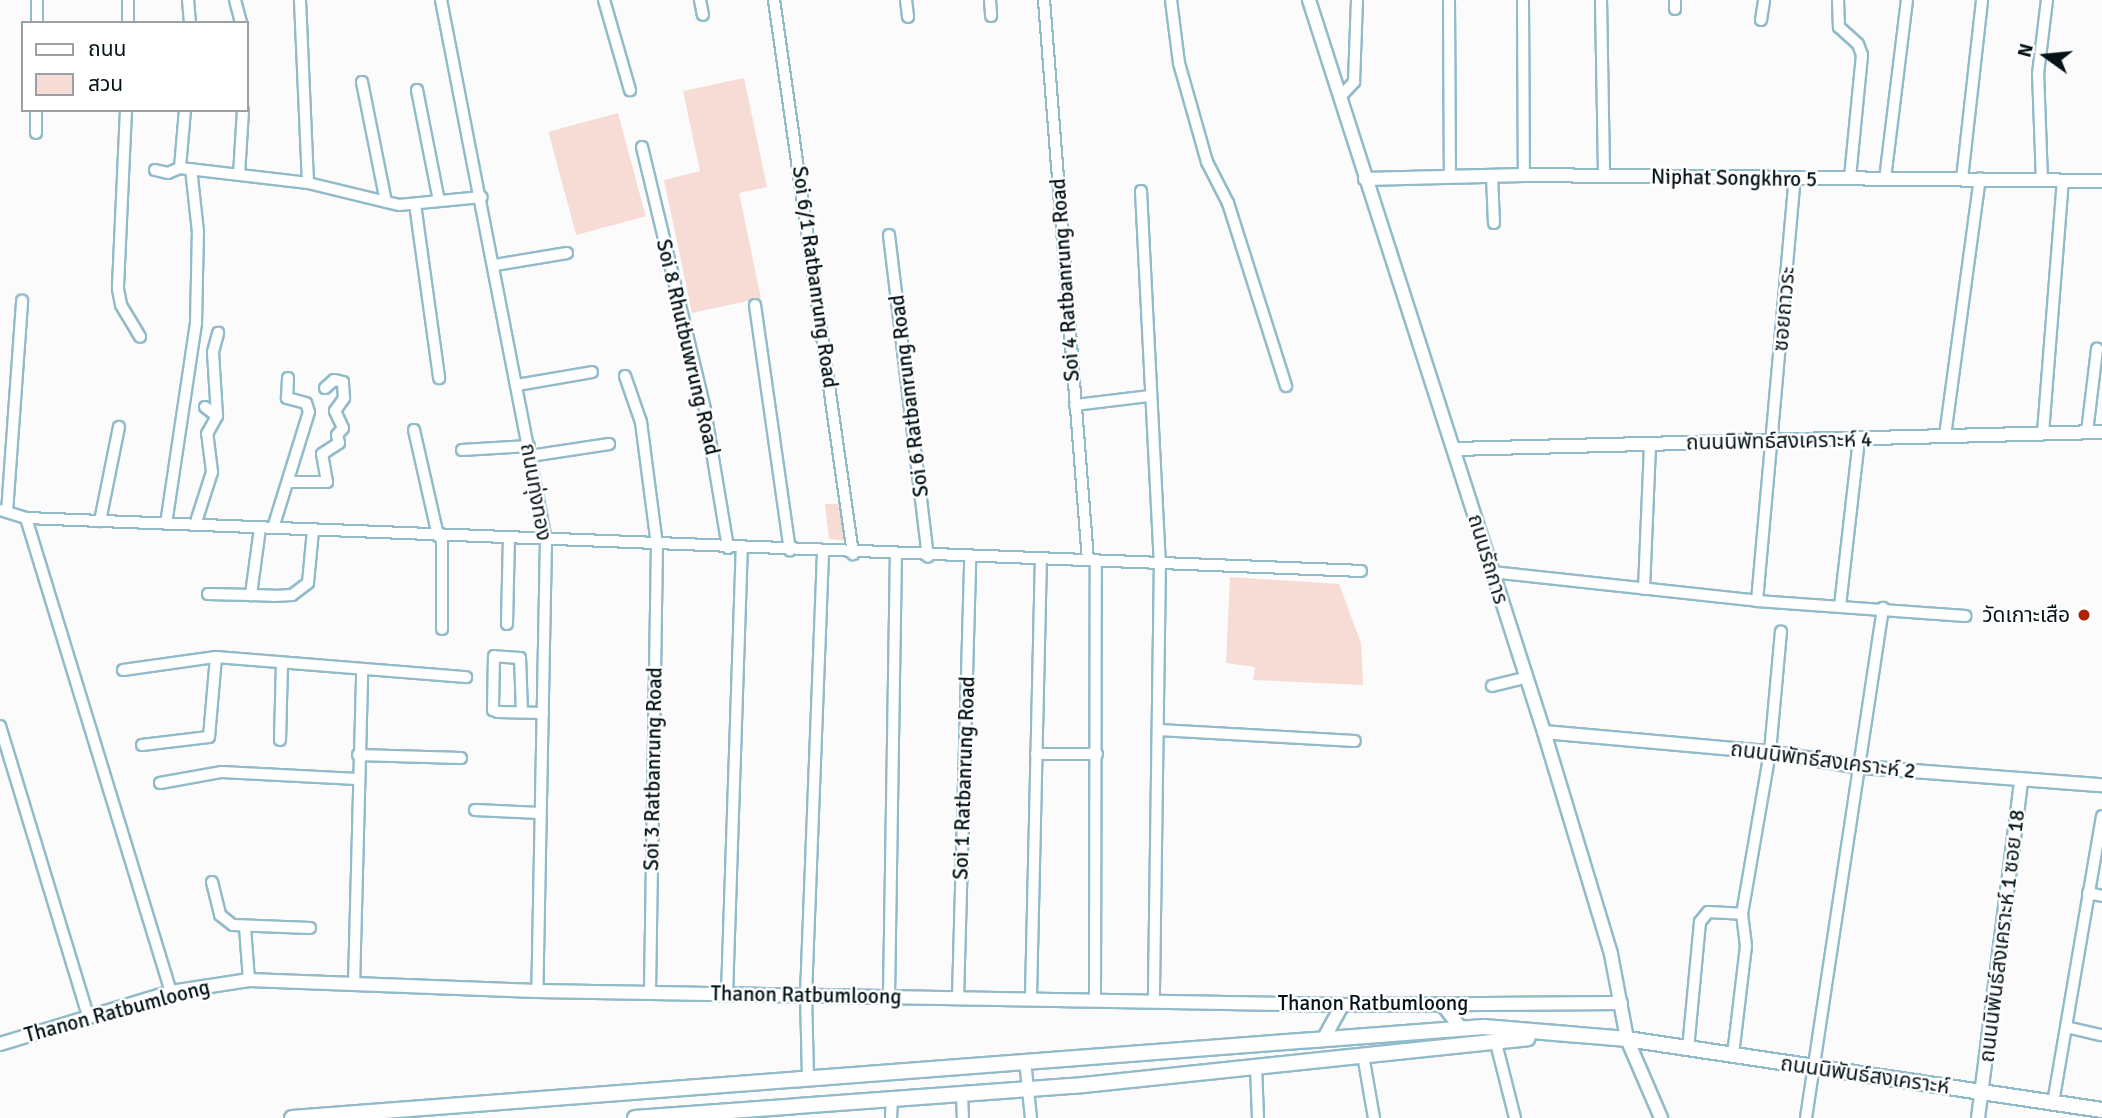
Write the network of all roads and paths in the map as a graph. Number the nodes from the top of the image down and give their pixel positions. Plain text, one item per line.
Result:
1 (37, 0) edge
2 (128, 0) edge
3 (188, 0) edge
4 (235, 0) edge
5 (300, 0) edge
6 (441, 0) edge
7 (604, 0) edge
8 (700, 0) edge
9 (774, 0) edge
10 (906, 0) edge
11 (990, 0) edge
12 (1044, 0) edge
13 (1171, 0) edge
14 (1309, 0) edge
15 (1357, 0) edge
16 (1449, 0) edge
17 (1523, 0) edge
18 (1601, 0) edge
19 (1763, 0) edge
20 (1838, 0) edge
21 (1907, 0) edge
22 (1982, 0) edge
23 (2047, 0) edge
24 (704, 15) dead end
25 (991, 16) dead end
26 (908, 18) dead end
27 (1761, 20) dead end
28 (37, 21) edge
29 (128, 21) edge
30 (190, 21) edge
31 (240, 21) edge
32 (362, 82) dead end
33 (417, 90) dead end
34 (630, 90) dead end
35 (1339, 97) junction
36 (36, 112) edge
37 (126, 112) edge
38 (185, 112) edge
39 (243, 112) edge
40 (36, 133) dead end
41 (642, 148) dead end
42 (180, 168) junction
43 (191, 169) junction
44 (155, 170) dead end
45 (239, 175) junction
46 (1524, 175) junction
47 (1450, 176) junction
48 (1492, 176) junction
49 (1604, 176) junction
50 (1795, 178) junction
51 (1850, 178) junction
52 (1980, 178) junction
53 (1365, 179) junction
54 (1885, 179) junction
55 (1962, 179) junction
56 (2042, 181) junction
57 (2063, 181) junction
58 (2102, 181) edge
59 (308, 183) junction
60 (1141, 191) dead end
61 (482, 197) junction
62 (439, 201) junction
63 (386, 202) junction
64 (415, 204) junction
65 (1494, 223) dead end
66 (889, 235) dead end
67 (567, 253) dead end
68 (495, 265) junction
69 (22, 300) dead end
70 (755, 305) dead end
71 (218, 333) dead end
72 (140, 337) dead end
73 (2097, 349) dead end
74 (592, 372) dead end
75 (625, 376) dead end
76 (288, 377) dead end
77 (439, 378) dead end
78 (517, 385) junction
79 (1286, 386) dead end
80 (325, 388) dead end
81 (1149, 396) junction
82 (1075, 405) junction
83 (205, 407) dead end
84 (217, 416) junction
85 (119, 427) dead end
86 (414, 430) dead end
87 (2087, 432) junction
88 (2102, 432) edge
89 (2043, 433) junction
90 (1945, 436) junction
91 (1772, 440) junction
92 (1859, 440) junction
93 (1650, 443) junction
94 (608, 444) dead end
95 (1455, 449) junction
96 (462, 450) dead end
97 (529, 451) junction
98 (288, 482) junction
99 (3, 511) edge
100 (26, 518) junction
101 (100, 521) junction
102 (166, 524) junction
103 (195, 525) junction
104 (260, 528) junction
105 (273, 528) junction
106 (313, 530) junction
107 (440, 536) junction
108 (509, 539) junction
109 (546, 540) junction
110 (657, 545) junction
111 (728, 548) junction
112 (742, 548) junction
113 (790, 551) junction
114 (823, 552) junction
115 (853, 554) junction
116 (896, 556) junction
117 (928, 557) junction
118 (970, 559) junction
119 (1041, 560) junction
120 (1092, 560) junction
121 (1160, 560) junction
122 (1361, 571) dead end
123 (1492, 572) junction
124 (1644, 589) junction
125 (208, 594) dead end
126 (251, 595) junction
127 (1757, 600) junction
128 (1840, 606) junction
129 (1883, 608) junction
130 (1965, 616) dead end
131 (507, 624) dead end
132 (442, 629) dead end
133 (1781, 631) dead end
134 (216, 657) junction
135 (282, 663) junction
136 (362, 669) junction
137 (124, 670) dead end
138 (466, 677) dead end
139 (1525, 678) junction
140 (1492, 686) dead end
141 (522, 712) junction
142 (543, 713) junction
143 (0, 726) edge
144 (1159, 730) junction
145 (1544, 732) junction
146 (280, 740) dead end
147 (1355, 741) dead end
148 (142, 745) dead end
149 (1770, 752) junction
150 (1036, 754) junction
151 (1097, 754) junction
152 (358, 755) junction
153 (461, 758) dead end
154 (1860, 767) junction
155 (357, 779) junction
156 (2021, 780) junction
157 (160, 783) dead end
158 (2102, 785) edge
159 (475, 810) dead end
160 (540, 813) junction
161 (2102, 816) edge
162 (212, 882) dead end
163 (2088, 893) junction
164 (2102, 896) edge
165 (1742, 914) junction
166 (245, 927) junction
167 (310, 928) dead end
168 (249, 980) junction
169 (354, 985) junction
170 (537, 991) junction
171 (172, 992) junction
172 (650, 993) junction
173 (727, 994) junction
174 (806, 995) junction
175 (888, 996) junction
176 (1031, 996) junction
177 (958, 997) junction
178 (1096, 997) junction
179 (1154, 1001) junction
180 (1620, 1003) junction
181 (1342, 1004) junction
182 (1442, 1004) junction
183 (88, 1016) junction
184 (2066, 1027) junction
185 (1461, 1028) junction
186 (1543, 1035) junction
187 (2102, 1035) edge
188 (1324, 1038) junction
189 (1627, 1039) junction
190 (0, 1044) edge
191 (1496, 1044) junction
192 (1688, 1049) junction
193 (1363, 1055) junction
194 (1733, 1055) junction
195 (1025, 1061) junction
196 (1256, 1066) junction
197 (1812, 1068) junction
198 (808, 1077) junction
199 (1030, 1088) junction
200 (1983, 1092) junction
201 (962, 1093) junction
202 (892, 1098) junction
203 (2053, 1103) junction
204 (2102, 1110) edge
205 (812, 1111) edge
206 (2083, 1112) edge
207 (417, 1114) edge
208 (292, 1118) edge
209 (635, 1118) edge
210 (891, 1118) edge
211 (963, 1118) edge
212 (1031, 1118) edge
213 (1258, 1118) edge
214 (1374, 1118) edge
215 (1515, 1118) edge
216 (1661, 1118) edge
217 (1806, 1118) edge
218 (1978, 1118) edge

1 - 28 street
2 - 29 street
3 - 30 street
4 - 31 street
5 - 59 street
6 - 61 street, ถนนทุ่งทอง
7 - 34 street
8 - 24 street
9 - 115 street, Soi 6/1 Ratbanrung Road
10 - 26 street
11 - 25 street
12 - 82 street, Soi 4 Ratbanrung Road
13 - 79 street
14 - 35 street, ถนนรัถการ
15 - 35 street
16 - 47 street
17 - 46 street
18 - 49 street
19 - 27 street
20 - 51 street
21 - 54 street
22 - 55 street
23 - 56 street
32 - 63 street
33 - 62 street
35 - 53 street, ถนนรัถการ
36 - 40 street
37 - 72 street
38 - 42 street
39 - 45 street
41 - 111 street, Soi 8 Rhutbuwrung Road
42 - 43 street
42 - 44 street
43 - 45 street
43 - 102 street
45 - 59 street
46 - 48 street, Niphat Songkhro 5
46 - 49 street, Niphat Songkhro 5
47 - 48 street, Niphat Songkhro 5
47 - 53 street, Niphat Songkhro 5
48 - 65 street
49 - 50 street, Niphat Songkhro 5
50 - 51 street, Niphat Songkhro 5
50 - 91 street, ซอยถาวระ
51 - 54 street, Niphat Songkhro 5
52 - 55 street, Niphat Songkhro 5
52 - 56 street, Niphat Songkhro 5
52 - 90 street
53 - 95 street, ถนนรัถการ
54 - 55 street, Niphat Songkhro 5
56 - 57 street, Niphat Songkhro 5
57 - 58 street, Niphat Songkhro 5
57 - 89 street
59 - 63 street
60 - 81 street
61 - 62 street
61 - 68 street, ถนนทุ่งทอง
62 - 64 street
63 - 64 street
64 - 77 street
66 - 117 street, Soi 6 Ratbanrung Road
67 - 68 street
68 - 78 street, ถนนทุ่งทอง
69 - 99 street
70 - 113 street
71 - 84 street
73 - 87 street
74 - 78 street
75 - 110 street, Soi 3 Ratbanrung Road
76 - 98 street
78 - 97 street, ถนนทุ่งทอง
80 - 98 street
81 - 82 street
81 - 121 street
82 - 120 street, Soi 4 Ratbanrung Road
83 - 84 street
84 - 103 street
85 - 101 street
86 - 107 street
87 - 88 street, ถนนนิพัทธ์สงเคราะห์ 4
87 - 89 street, ถนนนิพัทธ์สงเคราะห์ 4
89 - 90 street, ถนนนิพัทธ์สงเคราะห์ 4
90 - 92 street, ถนนนิพัทธ์สงเคราะห์ 4
91 - 92 street, ถนนนิพัทธ์สงเคราะห์ 4
91 - 93 street, ถนนนิพัทธ์สงเคราะห์ 4
91 - 127 street, ซอยถาวระ
92 - 128 street
93 - 95 street, ถนนนิพัทธ์สงเคราะห์ 4
93 - 124 street
94 - 97 street
95 - 123 street, ถนนรัถการ
96 - 97 street
97 - 109 street, ถนนทุ่งทอง
98 - 105 street
99 - 100 street
100 - 101 street
100 - 171 street
101 - 102 street
102 - 103 street
103 - 104 street
104 - 105 street
104 - 126 street
105 - 106 street
106 - 107 street
106 - 126 street
107 - 108 street
107 - 132 street
108 - 109 street
108 - 131 street
109 - 110 street
109 - 142 street, ถนนทุ่งทอง
110 - 111 street
110 - 172 street, Soi 3 Ratbanrung Road
111 - 112 street
112 - 113 street
112 - 173 street
113 - 114 street
114 - 115 street
114 - 174 street
115 - 116 street
116 - 117 street
116 - 175 street
117 - 118 street
118 - 119 street
118 - 177 street, Soi 1 Ratbanrung Road
119 - 120 street
119 - 150 street
120 - 121 street
120 - 151 street, Soi 4 Ratbanrung Road
121 - 122 street
121 - 144 street
123 - 124 street
123 - 139 street, ถนนรัถการ
124 - 127 street
125 - 126 street
127 - 128 street
128 - 129 street
129 - 130 street
129 - 154 street
133 - 149 street
134 - 135 street
134 - 137 street
134 - 148 street
135 - 136 street
135 - 146 street
136 - 138 street
136 - 152 street
139 - 140 street
139 - 145 street, ถนนรัถการ
141 - 141 street
141 - 142 street
142 - 160 street, ถนนทุ่งทอง
143 - 183 street
144 - 147 street
144 - 179 street
145 - 149 street, ถนนนิพัทธ์สงเคราะห์ 2
145 - 180 street, ถนนรัถการ
149 - 154 street, ถนนนิพัทธ์สงเคราะห์ 2
149 - 165 street
150 - 151 street
150 - 176 street
151 - 178 street, Soi 4 Ratbanrung Road
152 - 153 street
152 - 155 street
154 - 156 street, ถนนนิพัทธ์สงเคราะห์ 2
154 - 197 street
155 - 157 street
155 - 169 street
156 - 158 street, ถนนนิพัทธ์สงเคราะห์ 2
156 - 200 street, ถนนนิพันธ์สงเคราะห์ 1 ซอย 18
159 - 160 street
160 - 170 street, ถนนทุ่งทอง
161 - 163 street
162 - 166 street
163 - 164 street
163 - 184 street
165 - 192 street
165 - 194 street
166 - 167 street
166 - 168 street
168 - 169 street, Thanon Ratbumloong
168 - 171 street, Thanon Ratbumloong
169 - 170 street, Thanon Ratbumloong
170 - 172 street, Thanon Ratbumloong
171 - 183 street, Thanon Ratbumloong
172 - 173 street, Thanon Ratbumloong
173 - 174 street, Thanon Ratbumloong
174 - 175 street, Thanon Ratbumloong
174 - 198 street
175 - 177 street, Thanon Ratbumloong
176 - 177 street, Thanon Ratbumloong
176 - 178 street, Thanon Ratbumloong
178 - 179 street, Thanon Ratbumloong
179 - 181 street, Thanon Ratbumloong
180 - 182 street, Thanon Ratbumloong
180 - 189 street, ถนนรัถการ
181 - 182 street, Thanon Ratbumloong
181 - 188 street
182 - 185 street
183 - 190 street, Thanon Ratbumloong
184 - 187 street
184 - 203 street
185 - 186 main road
185 - 188 main road
186 - 189 main road, ถนนนิพันธ์สงเคราะห์
186 - 191 main road
188 - 195 main road
189 - 192 main road, ถนนนิพันธ์สงเคราะห์
189 - 216 street, ถนนรัถการ
191 - 193 main road
191 - 215 street
192 - 194 main road, ถนนนิพันธ์สงเคราะห์
193 - 196 main road
193 - 214 street
194 - 197 main road, ถนนนิพันธ์สงเคราะห์
195 - 198 main road
195 - 199 street
196 - 199 main road
196 - 213 street
197 - 200 main road, ถนนนิพันธ์สงเคราะห์
197 - 217 street
198 - 207 main road
199 - 201 main road
199 - 212 street
200 - 203 main road, ถนนนิพันธ์สงเคราะห์
200 - 218 street, ถนนนิพันธ์สงเคราะห์ 1 ซอย 18
201 - 202 main road
201 - 211 street
202 - 205 main road
202 - 210 street
203 - 206 main road, ถนนนิพันธ์สงเคราะห์
204 - 206 main road, ถนนนิพันธ์สงเคราะห์
205 - 209 main road
207 - 208 main road

